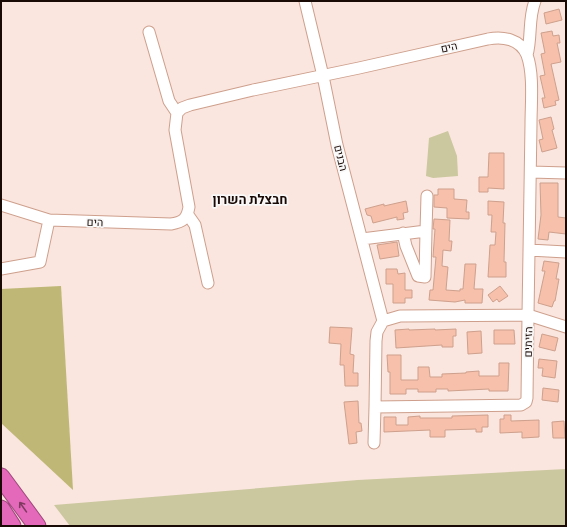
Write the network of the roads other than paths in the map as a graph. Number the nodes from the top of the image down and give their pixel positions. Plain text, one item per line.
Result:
1 (305, 1) edge
2 (535, 1) edge
3 (149, 32) dead end
4 (527, 55) junction
5 (323, 76) junction
6 (176, 113) junction
7 (531, 172) junction
8 (566, 173) edge
9 (427, 196) dead end
10 (1, 205) edge
11 (188, 215) junction
12 (49, 220) junction
13 (426, 231) junction
14 (403, 233) junction
15 (362, 238) junction
16 (529, 250) junction
17 (566, 252) edge
18 (1, 269) edge
19 (208, 283) dead end
20 (528, 315) junction
21 (383, 321) junction
22 (566, 327) edge
23 (375, 407) junction
24 (374, 443) dead end
25 (1, 473) edge
26 (5, 482) edge
27 (1, 509) edge
28 (12, 526) edge
29 (37, 526) edge

1 - 5 street, הבנים
2 - 4 street
3 - 6 street
4 - 5 street, הים
4 - 7 street
5 - 6 street, הים
5 - 15 street, הבנים
6 - 11 street
7 - 8 street
7 - 16 street
9 - 13 street
10 - 12 street, הים
11 - 12 street, הים
11 - 19 street
12 - 18 street
13 - 14 street
13 - 14 street
14 - 15 street
15 - 21 street, הבנים
16 - 17 street
16 - 20 street
20 - 21 street, הזיתים
20 - 22 street
20 - 23 street, הזיתים
21 - 23 street
23 - 24 street
25 - 26 highway
29 -> 26 highway
27 - 28 highway

